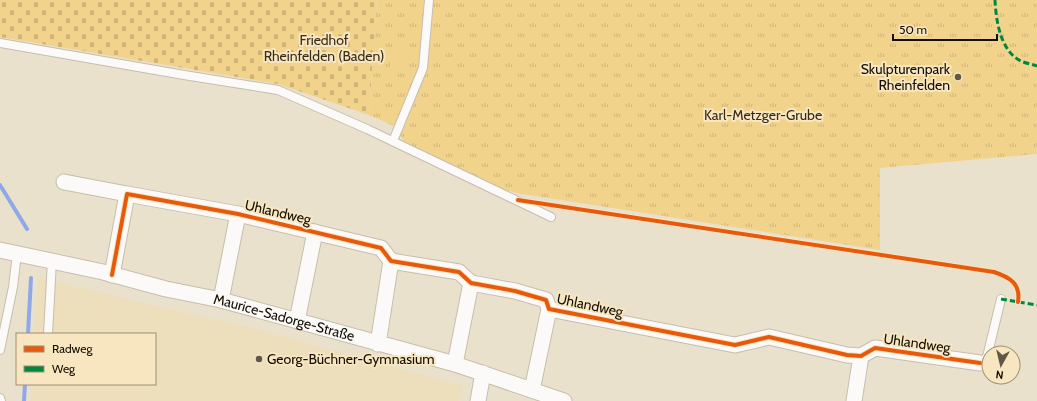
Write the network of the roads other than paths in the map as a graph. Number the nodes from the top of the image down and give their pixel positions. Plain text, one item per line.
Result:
1 (429, 0) edge
2 (0, 43) edge
3 (393, 141) junction
4 (64, 182) dead end
5 (127, 194) junction
6 (238, 214) junction
7 (551, 216) dead end
8 (315, 232) junction
9 (0, 250) edge
10 (16, 254) junction
11 (52, 261) junction
12 (391, 261) junction
13 (112, 275) junction
14 (471, 283) junction
15 (1001, 299) dead end
16 (221, 300) junction
17 (549, 309) junction
18 (297, 321) junction
19 (48, 333) edge
20 (378, 344) junction
21 (0, 350) edge
22 (861, 356) junction
23 (980, 363) joint
24 (455, 364) junction
25 (483, 373) junction
26 (532, 390) junction
27 (0, 398) edge
28 (1, 401) edge
29 (478, 401) edge
30 (564, 401) edge
31 (854, 401) edge

1 - 3 lane
2 - 3 lane
3 - 7 lane
4 - 5 street, Uhlandweg
5 - 6 street, Uhlandweg
5 - 13 street
6 - 8 street, Uhlandweg
6 - 16 street, Uhlandweg
8 - 12 street, Uhlandweg
8 - 18 street, Uhlandweg
9 - 10 street, Maurice-Sadorge-Straße
10 - 11 street, Maurice-Sadorge-Straße
10 - 21 lane
11 - 13 street, Maurice-Sadorge-Straße
11 - 19 lane
12 - 14 street, Uhlandweg
12 - 20 street
13 - 16 street, Maurice-Sadorge-Straße
14 - 17 street, Uhlandweg
14 - 24 street
15 - 23 lane
16 - 18 street, Maurice-Sadorge-Straße
17 - 22 street, Uhlandweg
17 - 26 street, Uhlandweg
18 - 20 street, Maurice-Sadorge-Straße
20 - 24 street, Maurice-Sadorge-Straße
22 - 23 street, Uhlandweg
22 - 31 street
24 - 25 street, Maurice-Sadorge-Straße
25 - 26 street, Maurice-Sadorge-Straße
25 - 29 street
26 - 30 street, Maurice-Sadorge-Straße
27 - 28 lane

